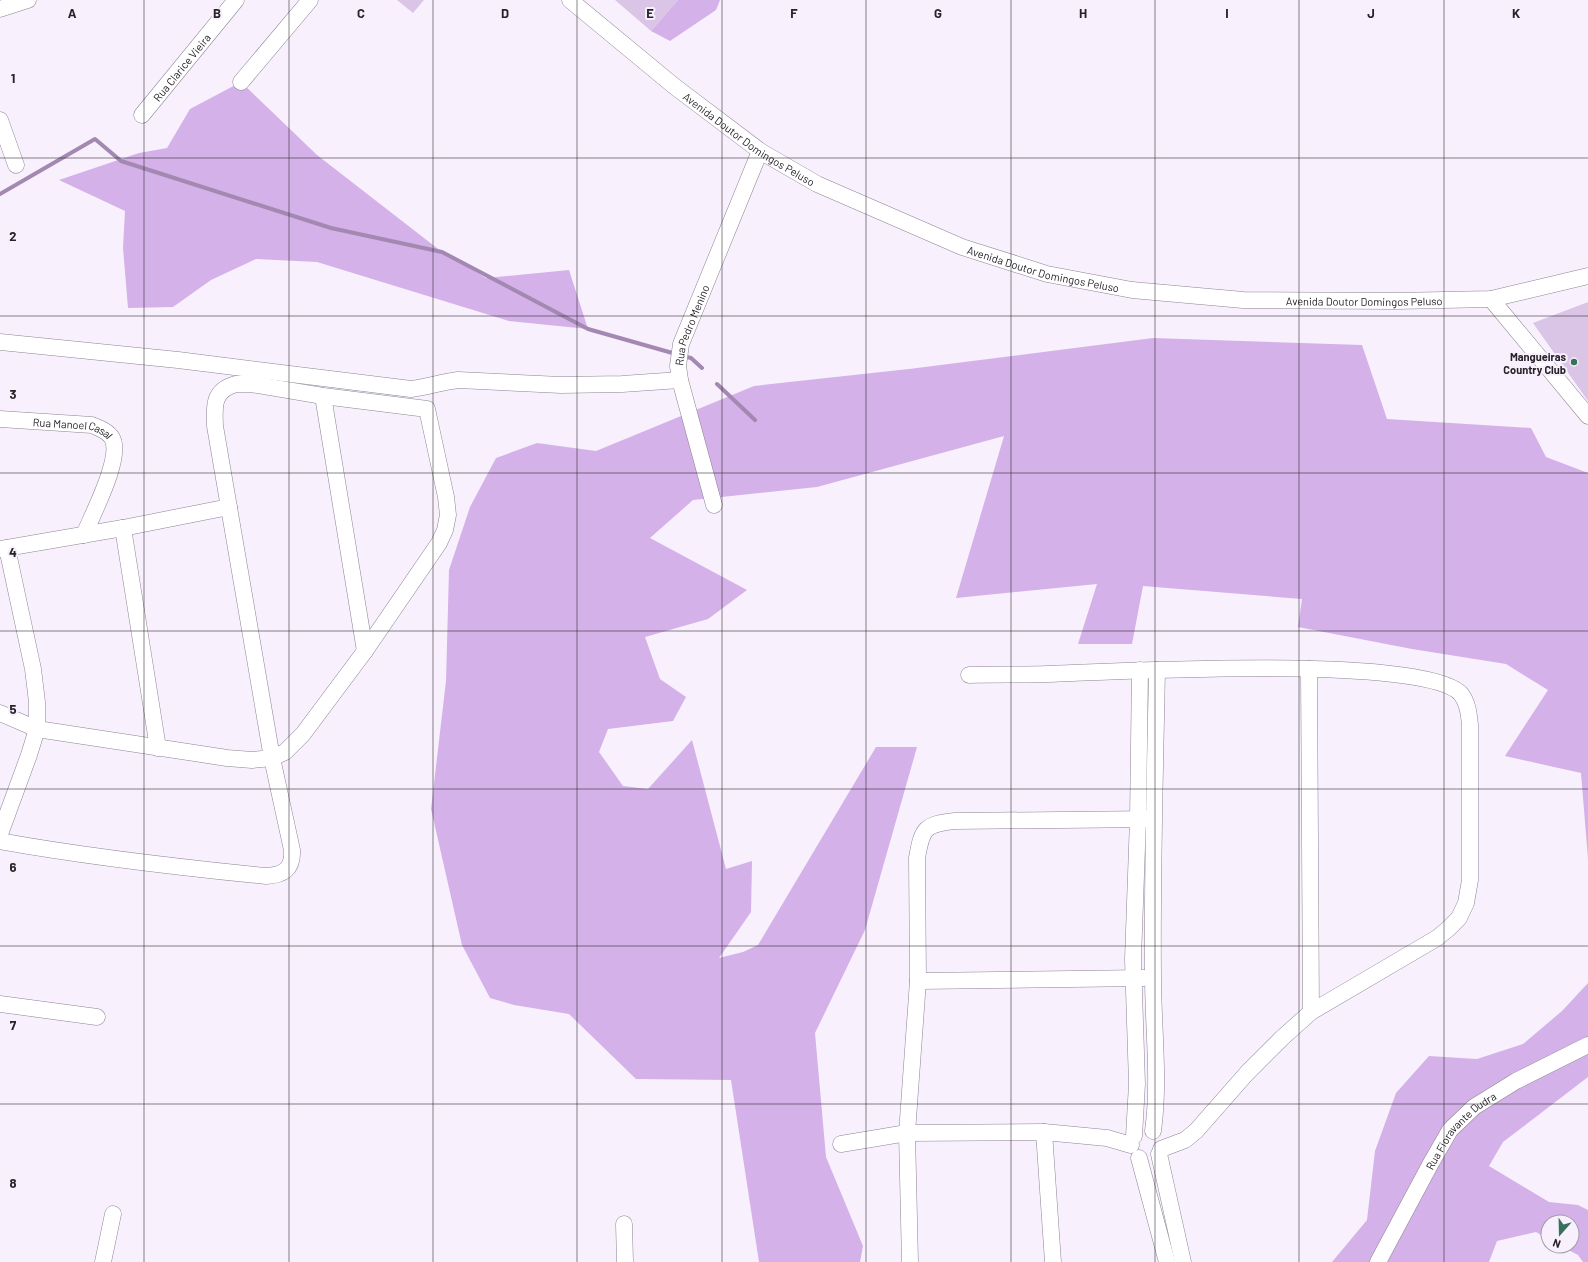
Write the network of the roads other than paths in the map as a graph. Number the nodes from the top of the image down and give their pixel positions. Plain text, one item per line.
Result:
1 (28, 0) edge
2 (236, 0) edge
3 (310, 0) edge
4 (570, 0) edge
5 (0, 9) edge
6 (241, 82) dead end
7 (142, 115) dead end
8 (0, 120) edge
9 (760, 151) junction
10 (16, 165) dead end
11 (1588, 276) edge
12 (1491, 300) junction
13 (0, 342) edge
14 (679, 373) junction
15 (423, 388) junction
16 (323, 396) junction
17 (427, 409) junction
18 (1588, 416) edge
19 (0, 419) edge
20 (714, 505) dead end
21 (229, 507) junction
22 (123, 528) junction
23 (84, 534) junction
24 (3, 548) edge
25 (364, 651) junction
26 (1309, 669) junction
27 (1140, 670) junction
28 (1157, 670) junction
29 (969, 675) dead end
30 (0, 713) edge
31 (37, 729) junction
32 (158, 748) junction
33 (272, 758) junction
34 (1146, 819) junction
35 (0, 834) edge
36 (0, 841) edge
37 (1153, 977) junction
38 (1134, 978) junction
39 (918, 981) junction
40 (0, 1004) edge
41 (1311, 1012) junction
42 (97, 1017) dead end
43 (1588, 1045) edge
44 (1153, 1131) junction
45 (1044, 1132) junction
46 (906, 1133) junction
47 (841, 1144) dead end
48 (1135, 1146) junction
49 (1160, 1152) junction
50 (113, 1214) dead end
51 (624, 1224) dead end
52 (103, 1262) edge
53 (625, 1262) edge
54 (910, 1262) edge
55 (1053, 1262) edge
56 (1167, 1262) edge
57 (1183, 1262) edge
58 (1378, 1262) edge

1 - 5 street
2 - 7 street, Rua Clarice Vieira
3 - 6 street
4 - 9 street, Avenida Doutor Domingos Peluso
8 - 10 street
9 - 12 street, Avenida Doutor Domingos Peluso
9 - 14 street, Rua Pedro Menino
11 - 12 street, Avenida Doutor Domingos Peluso
12 - 18 street
13 - 15 street
14 - 15 street
14 - 20 street, Rua Pedro Menino
15 - 17 street
16 - 17 street
16 - 21 street
16 - 25 street
17 - 25 street
19 - 23 street, Rua Manoel Casal
21 - 22 street
21 - 33 street
22 - 23 street
22 - 32 street
23 - 24 street
24 - 31 street
25 - 33 street
26 - 28 street
26 - 41 street
26 - 41 street
27 - 28 street
27 - 29 street
27 - 34 street
28 - 34 street
30 - 31 street
31 - 32 street
31 - 35 street
32 - 33 street
33 - 36 street
34 - 37 street
34 - 38 street
34 - 39 street
37 - 38 street
37 - 44 street
38 - 39 street
38 - 48 street
39 - 46 street
40 - 42 street
41 - 49 street
43 - 58 street, Rua Fioravante Dudra
44 - 48 street
44 - 49 street
45 - 46 street
45 - 48 street
45 - 55 street
46 - 47 street
46 - 54 street
48 - 49 street
48 - 56 street
49 - 57 street
50 - 52 street
51 - 53 street

